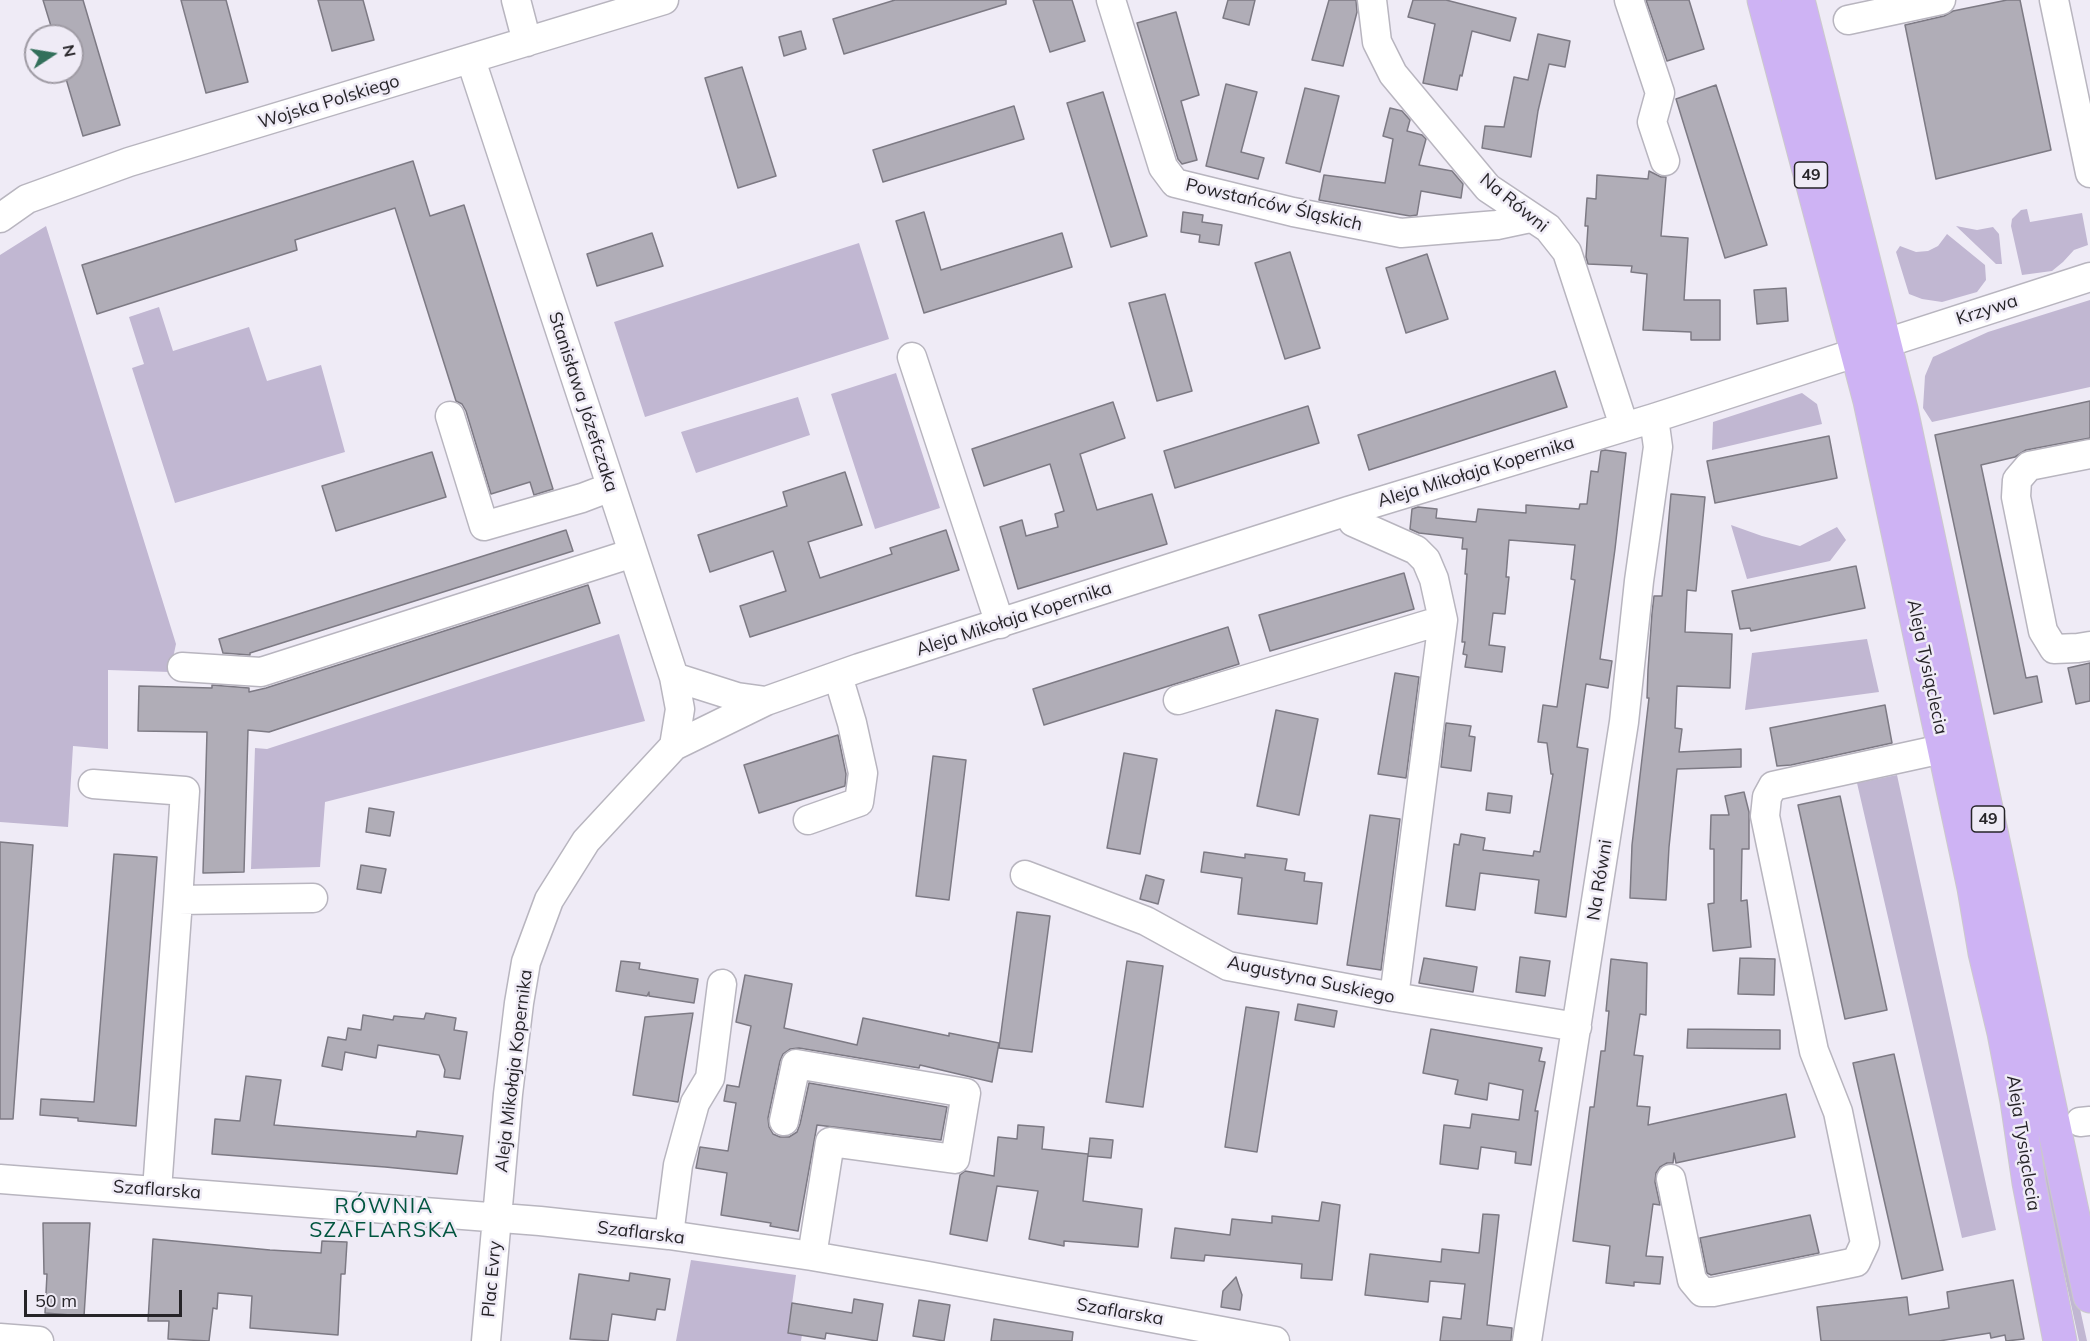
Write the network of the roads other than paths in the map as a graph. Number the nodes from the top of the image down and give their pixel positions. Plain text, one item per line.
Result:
1 (516, 0) edge
2 (664, 0) edge
3 (1111, 0) edge
4 (1372, 0) edge
5 (1629, 0) edge
6 (1764, 0) edge
7 (1798, 0) edge
8 (1941, 0) edge
9 (2054, 0) edge
10 (1848, 20) dead end
11 (527, 42) junction
12 (471, 60) junction
13 (1665, 161) dead end
14 (2090, 173) edge
15 (0, 218) edge
16 (1530, 218) junction
17 (2090, 277) edge
18 (1871, 347) junction
19 (912, 357) dead end
20 (450, 416) dead end
21 (1654, 417) junction
22 (1624, 426) junction
23 (2090, 454) edge
24 (611, 487) junction
25 (1348, 511) junction
26 (633, 553) junction
27 (1443, 620) junction
28 (1000, 624) junction
29 (2090, 646) edge
30 (182, 667) dead end
31 (838, 676) junction
32 (674, 677) junction
33 (1178, 700) dead end
34 (766, 701) junction
35 (1958, 745) junction
36 (674, 746) junction
37 (93, 784) dead end
38 (808, 820) dead end
39 (1025, 875) dead end
40 (313, 898) dead end
41 (178, 900) junction
42 (722, 984) dead end
43 (1394, 997) junction
44 (1577, 1027) junction
45 (784, 1121) dead end
46 (0, 1179) edge
47 (1671, 1179) dead end
48 (157, 1190) junction
49 (498, 1217) junction
50 (669, 1235) junction
51 (812, 1256) junction
52 (2090, 1296) edge
53 (0, 1338) edge
54 (39, 1341) edge
55 (486, 1341) edge
56 (1275, 1341) edge
57 (1527, 1341) edge
58 (2060, 1341) edge

1 - 11 street
2 - 11 street, Wojska Polskiego
3 - 16 street, Powstańców Śląskich
4 - 16 street, Na Równi
5 - 13 street
6 - 18 main road, Aleja Tysiąclecia / 49
7 - 18 main road, Aleja Tysiąclecia / 49
8 - 10 street
9 - 14 street
11 - 12 street, Wojska Polskiego
12 - 15 street, Wojska Polskiego
12 - 24 street, Stanisława Józefczaka
16 - 22 street, Na Równi
17 - 18 street, Krzywa
18 - 21 street, Aleja Mikołaja Kopernika
18 - 35 main road, Aleja Tysiąclecia / 49
19 - 28 street
20 - 24 street
21 - 22 street, Aleja Mikołaja Kopernika
21 - 44 street, Na Równi
22 - 25 street, Aleja Mikołaja Kopernika
23 - 29 street
24 - 26 street, Stanisława Józefczaka
25 - 27 street
25 - 28 street, Aleja Mikołaja Kopernika
26 - 30 street
26 - 32 street, Stanisława Józefczaka
27 - 33 street
27 - 43 street
28 - 31 street, Aleja Mikołaja Kopernika
31 - 34 street, Aleja Mikołaja Kopernika
31 - 38 street
32 - 34 street
32 - 36 street, Stanisława Józefczaka
34 - 36 street, Aleja Mikołaja Kopernika
35 - 47 street
35 - 52 main road, Aleja Tysiąclecia / 49
35 - 58 main road, Aleja Tysiąclecia / 49
36 - 49 street, Aleja Mikołaja Kopernika
37 - 41 street
39 - 43 street, Augustyna Suskiego
40 - 41 street
41 - 48 street
42 - 50 street
43 - 44 street, Augustyna Suskiego
44 - 57 street, Na Równi
45 - 51 street
46 - 48 street, Szaflarska
48 - 49 street, Szaflarska
49 - 50 street, Szaflarska
49 - 55 street, Plac Evry
50 - 51 street, Szaflarska
51 - 56 street, Szaflarska
53 - 54 street

